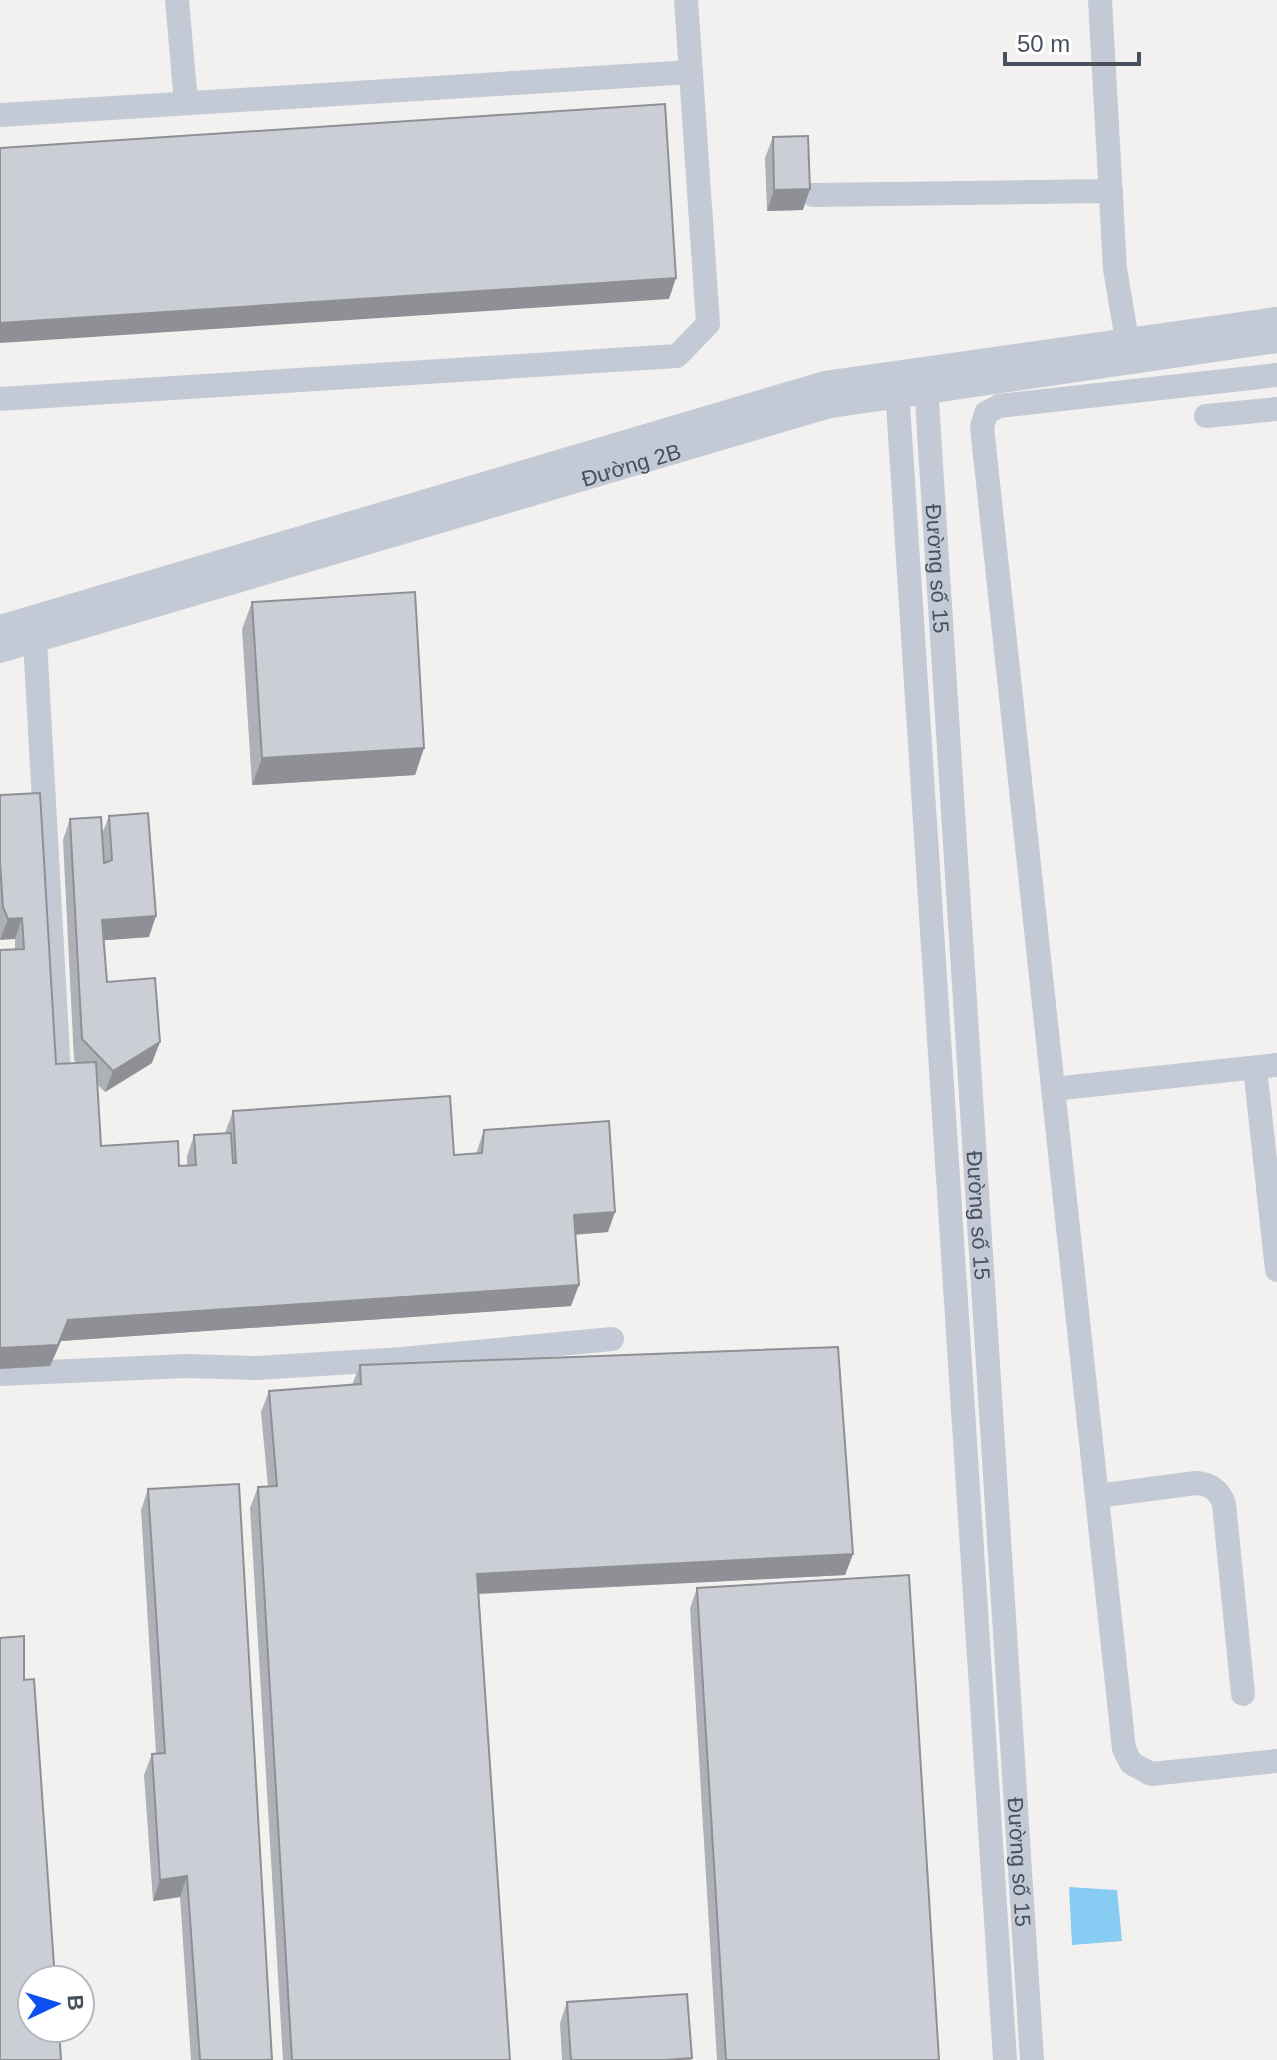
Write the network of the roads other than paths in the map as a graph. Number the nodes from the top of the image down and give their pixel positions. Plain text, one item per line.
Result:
1 (177, 0) edge
2 (686, 0) edge
3 (1100, 0) edge
4 (691, 72) junction
5 (186, 103) junction
6 (0, 115) edge
7 (1111, 191) junction
8 (813, 195) edge
9 (1277, 319) edge
10 (1127, 340) junction
11 (1277, 341) edge
12 (1277, 375) edge
13 (925, 381) junction
14 (896, 385) junction
15 (0, 399) edge
16 (1277, 409) edge
17 (1206, 416) dead end
18 (0, 627) edge
19 (35, 640) junction
20 (0, 651) edge
21 (42, 793) junction
22 (14, 794) edge
23 (1266, 1066) edge
24 (59, 1073) edge
25 (1053, 1089) junction
26 (1275, 1240) edge
27 (1277, 1270) edge
28 (612, 1339) dead end
29 (0, 1374) edge
30 (1097, 1496) junction
31 (1243, 1694) dead end
32 (1277, 1761) edge
33 (1005, 2060) edge
34 (1032, 2060) edge

1 - 5 street
2 - 4 street
3 - 7 street
4 - 5 street
4 - 15 street
5 - 6 street
7 - 8 street
7 - 10 street
9 - 10 street, Đường 2B
10 - 13 street, Đường 2B
11 - 13 street, Đường 2B
12 - 25 street
13 - 14 street, Đường 2B
13 - 34 street, Đường số 15
14 - 18 street, Đường 2B
14 - 19 street, Đường 2B
14 - 33 street, Đường số 15
16 - 17 street
19 - 20 street, Đường 2B
19 - 21 street
21 - 22 street
21 - 24 street
23 - 25 street
23 - 26 street
25 - 30 street
26 - 27 street
28 - 29 street
30 - 31 street
30 - 32 street

